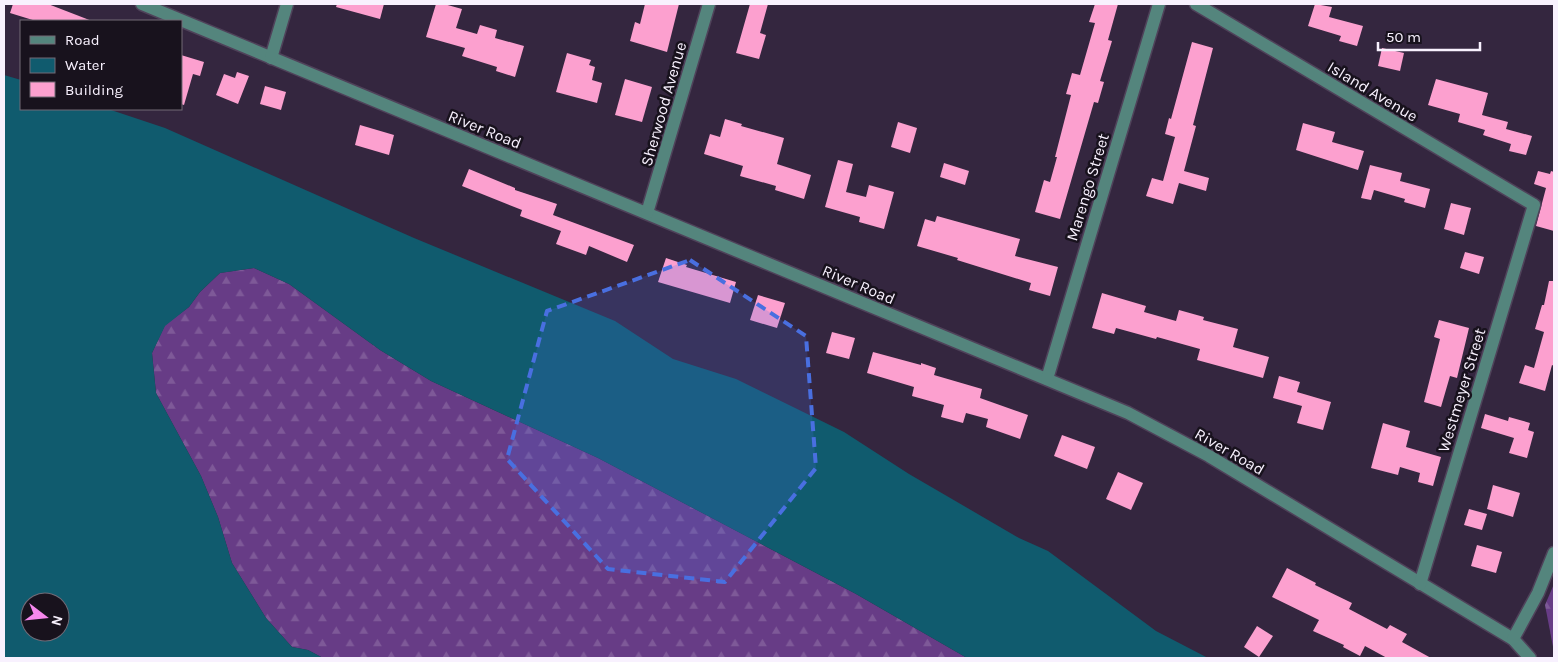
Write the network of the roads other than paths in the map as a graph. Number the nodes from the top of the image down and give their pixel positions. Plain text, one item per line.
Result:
1 (142, 4) edge
2 (287, 4) edge
3 (709, 4) edge
4 (1159, 4) edge
5 (1196, 4) edge
6 (180, 20) edge
7 (182, 21) edge
8 (271, 58) junction
9 (1534, 205) joint
10 (648, 214) junction
11 (1047, 379) junction
12 (1554, 553) edge
13 (1420, 584) junction
14 (1513, 639) junction
15 (1530, 658) edge

1 - 6 street, River Road
2 - 8 street
3 - 10 street, Sherwood Avenue
4 - 11 street, Marengo Street
5 - 9 street, Island Avenue
7 - 8 street, River Road
8 - 10 street, River Road
9 - 13 street, Westmeyer Street
10 - 11 street, River Road
11 - 13 street, River Road
12 - 14 street
13 - 14 street, River Road
14 - 15 street, River Road

